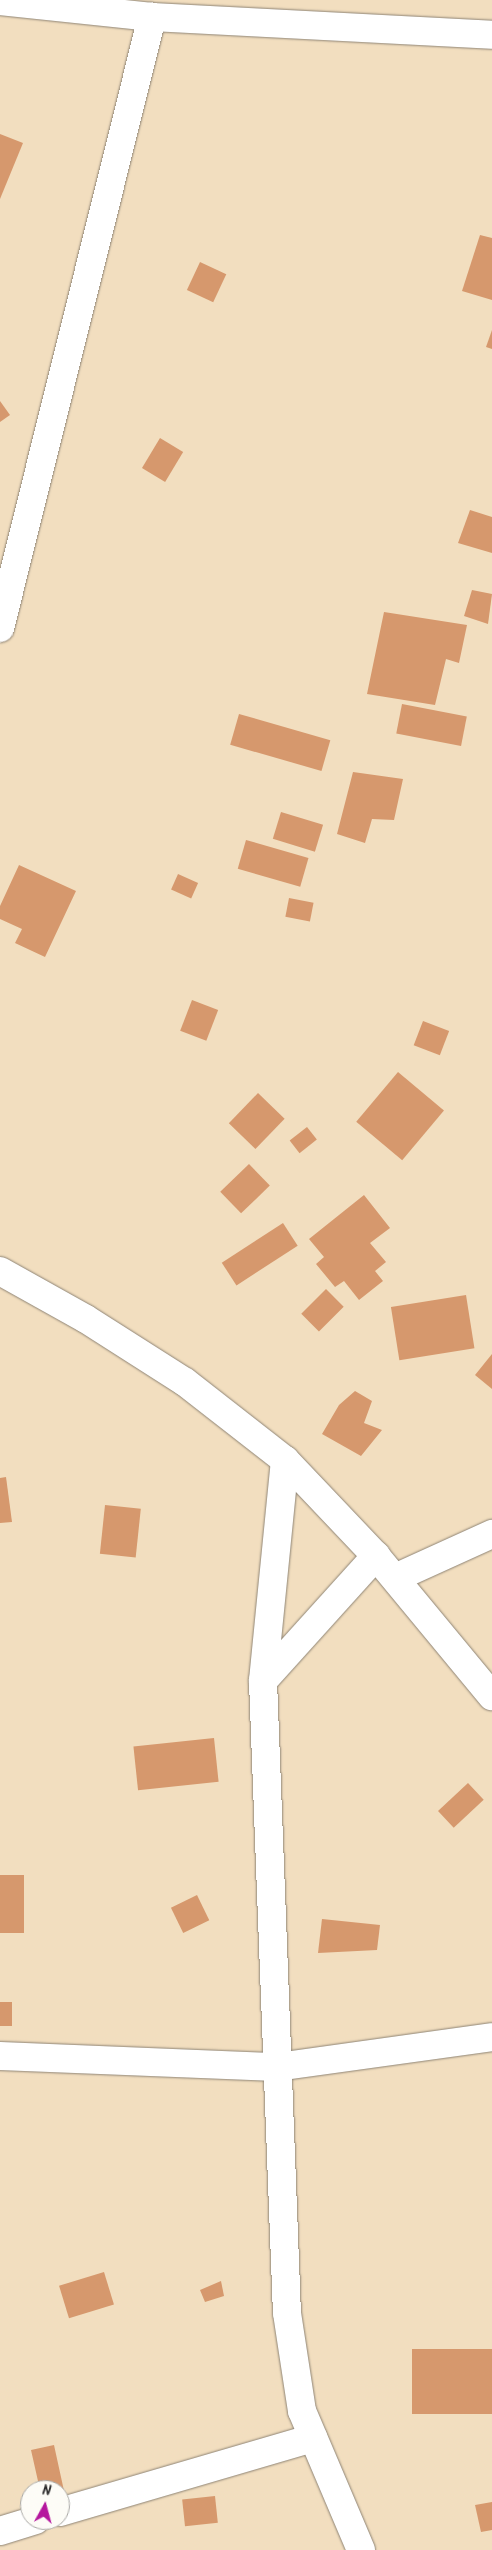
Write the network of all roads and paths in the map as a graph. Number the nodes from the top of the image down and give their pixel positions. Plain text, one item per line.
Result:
1 (0, 1) edge
2 (152, 17) junction
3 (492, 35) edge
4 (0, 628) edge
5 (0, 1271) edge
6 (285, 1460) junction
7 (492, 1534) edge
8 (376, 1556) junction
9 (395, 1578) junction
10 (264, 1681) junction
11 (492, 1696) edge
12 (492, 2037) edge
13 (0, 2056) edge
14 (277, 2067) junction
15 (313, 2438) junction
16 (70, 2509) edge
17 (20, 2525) edge
18 (0, 2531) edge
19 (361, 2550) edge

1 - 2 street
2 - 3 street
2 - 4 street
5 - 6 street
6 - 8 street
6 - 10 street
7 - 9 street
8 - 9 street
8 - 10 street
9 - 11 street
10 - 14 street
12 - 14 street
13 - 14 street
14 - 15 street
15 - 16 street
15 - 19 street
17 - 18 street

